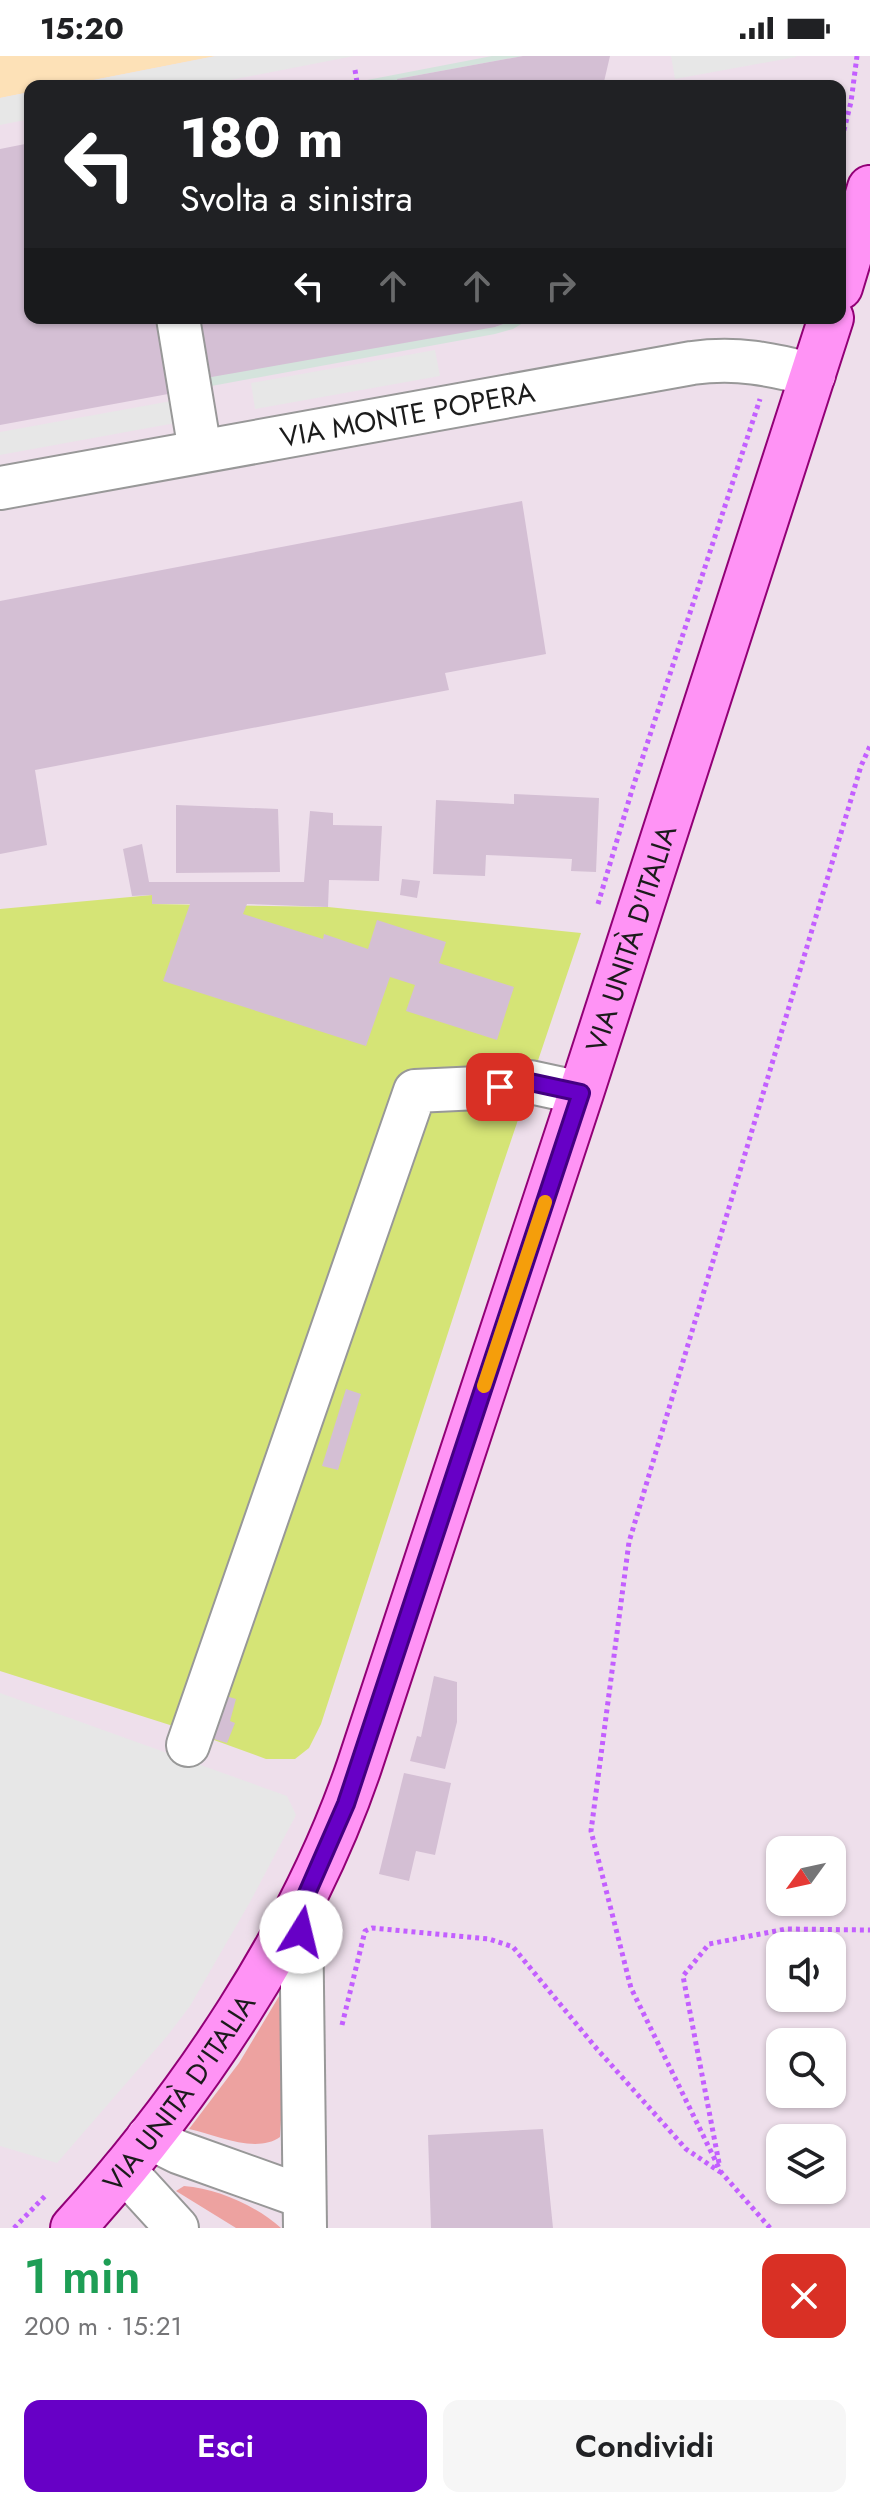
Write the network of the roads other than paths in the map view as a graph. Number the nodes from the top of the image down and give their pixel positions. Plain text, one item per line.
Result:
1 (870, 188) edge
2 (846, 267) edge
3 (179, 324) edge
4 (827, 324) edge
5 (793, 370) junction
6 (200, 451) junction
7 (0, 488) edge
8 (581, 1093) junction
9 (188, 1745) dead end
10 (301, 1907) junction
11 (136, 2153) junction
12 (305, 2212) edge
13 (73, 2228) edge
14 (177, 2228) edge

1 - 2 main road
3 - 6 street
4 - 5 main road, VIA UNITÀ D'ITALIA
5 - 6 street, VIA MONTE POPERA
5 - 8 main road, VIA UNITÀ D'ITALIA
6 - 7 street, VIA MONTE POPERA
8 - 9 street
8 - 10 main road, VIA UNITÀ D'ITALIA
10 - 11 main road, VIA UNITÀ D'ITALIA
10 - 12 street
11 - 12 street
11 - 13 main road, VIA UNITÀ D'ITALIA
11 - 14 street

